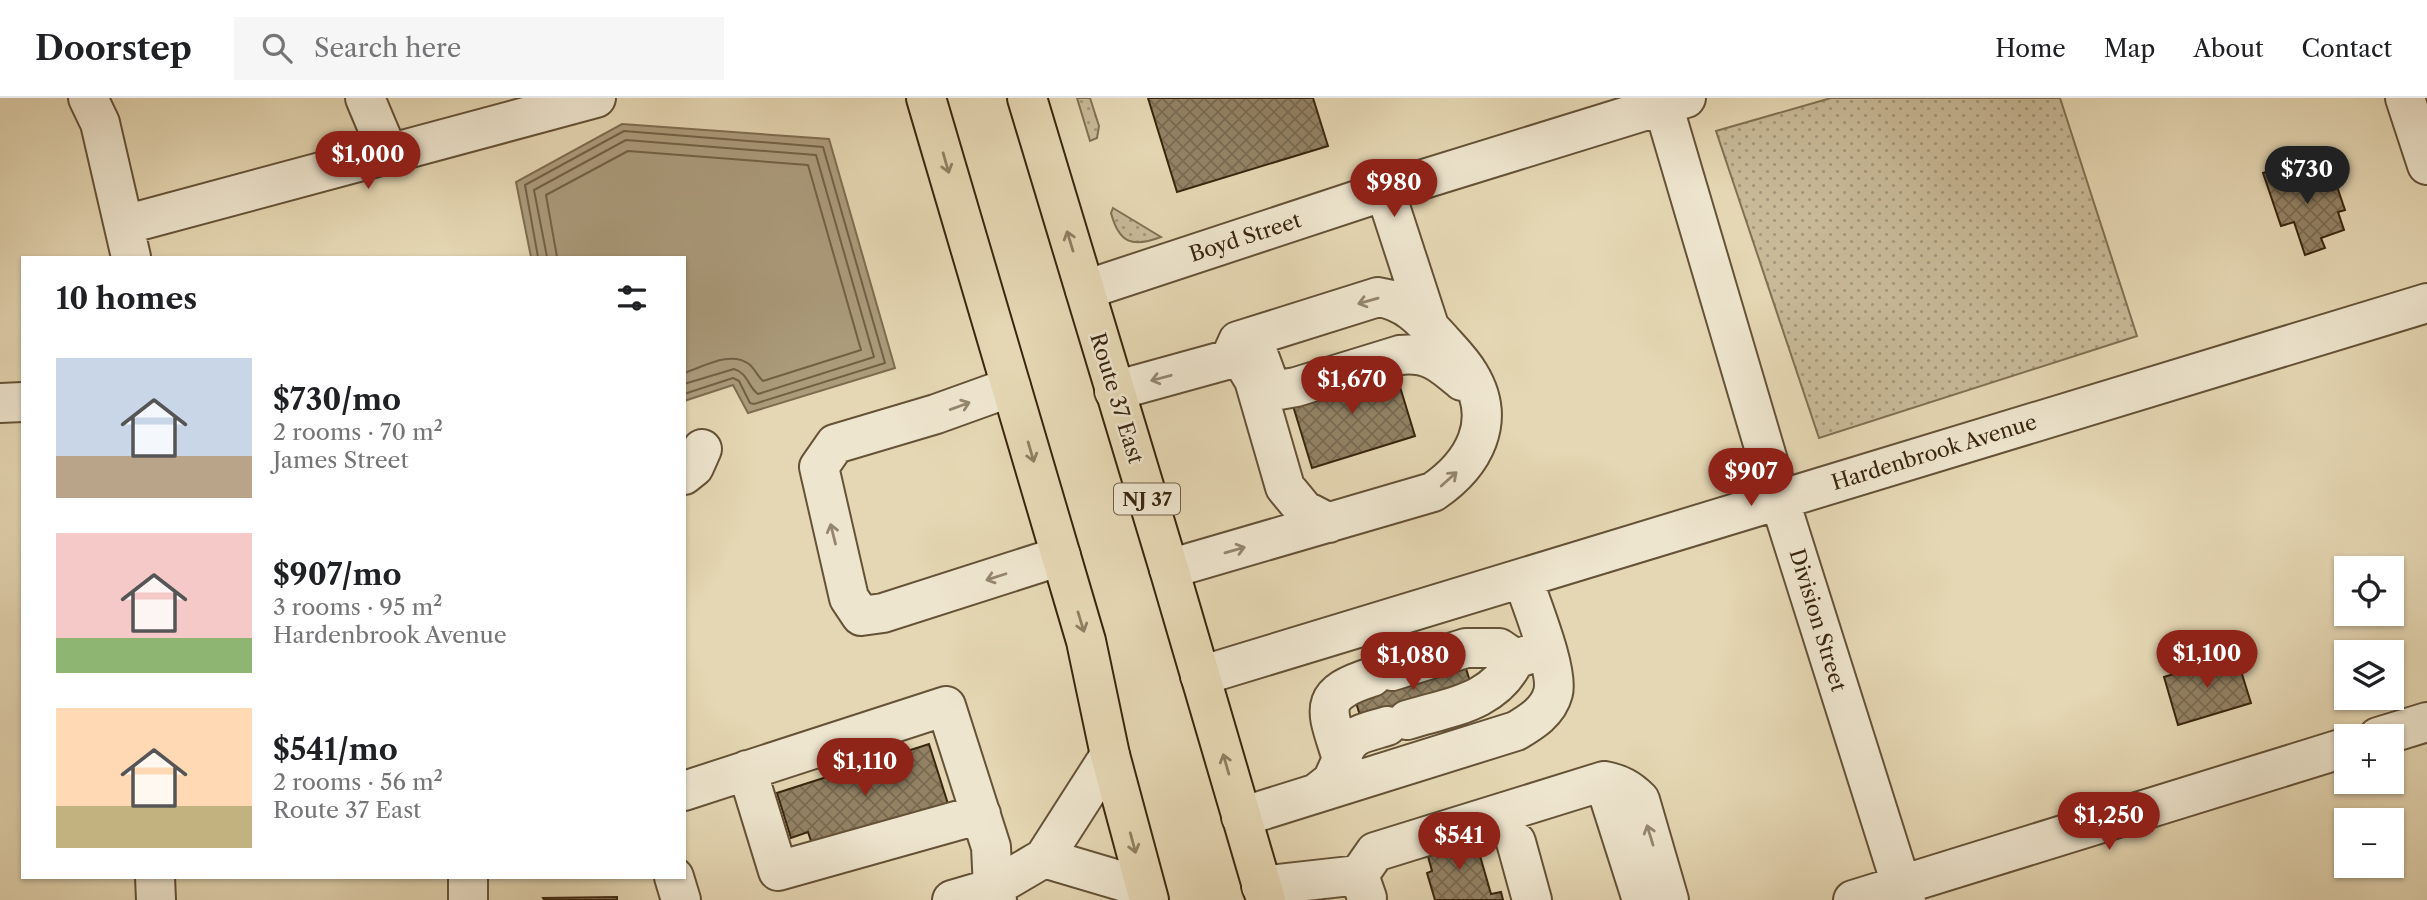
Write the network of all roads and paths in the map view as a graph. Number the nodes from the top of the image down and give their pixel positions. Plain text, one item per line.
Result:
1 (88, 98) edge
2 (365, 98) edge
3 (597, 98) edge
4 (926, 98) edge
5 (1027, 98) edge
6 (2405, 98) edge
7 (1670, 100) edge
8 (388, 155) junction
9 (2427, 165) edge
10 (1385, 191) junction
11 (127, 241) edge
12 (1085, 290) junction
13 (2427, 303) edge
14 (1429, 326) junction
15 (1230, 359) junction
16 (1011, 387) junction
17 (1114, 390) junction
18 (1279, 390) junction
19 (1478, 394) junction
20 (21, 402) edge
21 (0, 403) edge
22 (1285, 487) junction
23 (1779, 498) junction
24 (1329, 523) junction
25 (1061, 556) junction
26 (1169, 569) junction
27 (1523, 579) junction
28 (1530, 654) junction
29 (1200, 676) junction
30 (2427, 722) edge
31 (2404, 729) edge
32 (2334, 751) edge
33 (1110, 755) junction
34 (1342, 759) junction
35 (747, 770) junction
36 (1604, 781) junction
37 (686, 790) edge
38 (1318, 792) junction
39 (981, 814) junction
40 (1241, 817) junction
41 (1516, 842) dead end
42 (1044, 858) junction
43 (155, 879) edge
44 (468, 879) edge
45 (675, 879) edge
46 (1364, 887) edge
47 (1903, 892) edge
48 (1264, 893) edge
49 (995, 894) edge
50 (1147, 894) edge
51 (156, 900) edge
52 (468, 900) edge
53 (681, 900) edge
54 (952, 900) edge
55 (1532, 900) edge
56 (1642, 900) edge
57 (1669, 900) edge
58 (1853, 900) edge

1 - 11 street
2 - 8 street
3 - 8 street
4 -> 16 highway
12 -> 5 highway, Route 37 East / NJ 37
6 - 9 street
7 - 10 street, Boyd Street
7 - 23 street, Division Street
8 - 11 street
10 - 12 street, Boyd Street
10 - 14 street
12 - 17 highway, Route 37 East / NJ 37
13 - 23 street, Hardenbrook Avenue
14 -> 15 street
14 - 19 street
15 -> 17 street
15 - 18 street
15 - 22 street
16 -> 25 highway
25 -> 16 street
17 - 26 highway, Route 37 East / NJ 37
18 - 19 street
18 - 22 street
24 -> 19 street
20 - 21 street
22 - 24 street
23 - 27 street, Hardenbrook Avenue
23 - 47 street, Division Street
26 -> 24 street
25 -> 33 highway
26 - 29 highway, Route 37 East / NJ 37
27 - 28 street
27 - 29 street, Hardenbrook Avenue
28 - 34 street
28 - 34 street
28 - 38 street
40 -> 29 highway, Route 37 East / NJ 37
30 - 31 street
32 - 47 street
33 - 42 street
33 -> 50 highway
34 - 38 street
35 - 37 street
35 - 39 street
35 - 39 street
36 - 46 street
36 - 56 street
57 -> 36 street
38 - 40 street
39 - 49 street
40 - 48 highway, Route 37 East / NJ 37
41 - 55 street
42 - 49 street
42 - 50 street
43 - 51 street
44 - 52 street
45 - 53 street
46 - 48 street
47 - 58 street
49 - 54 street

